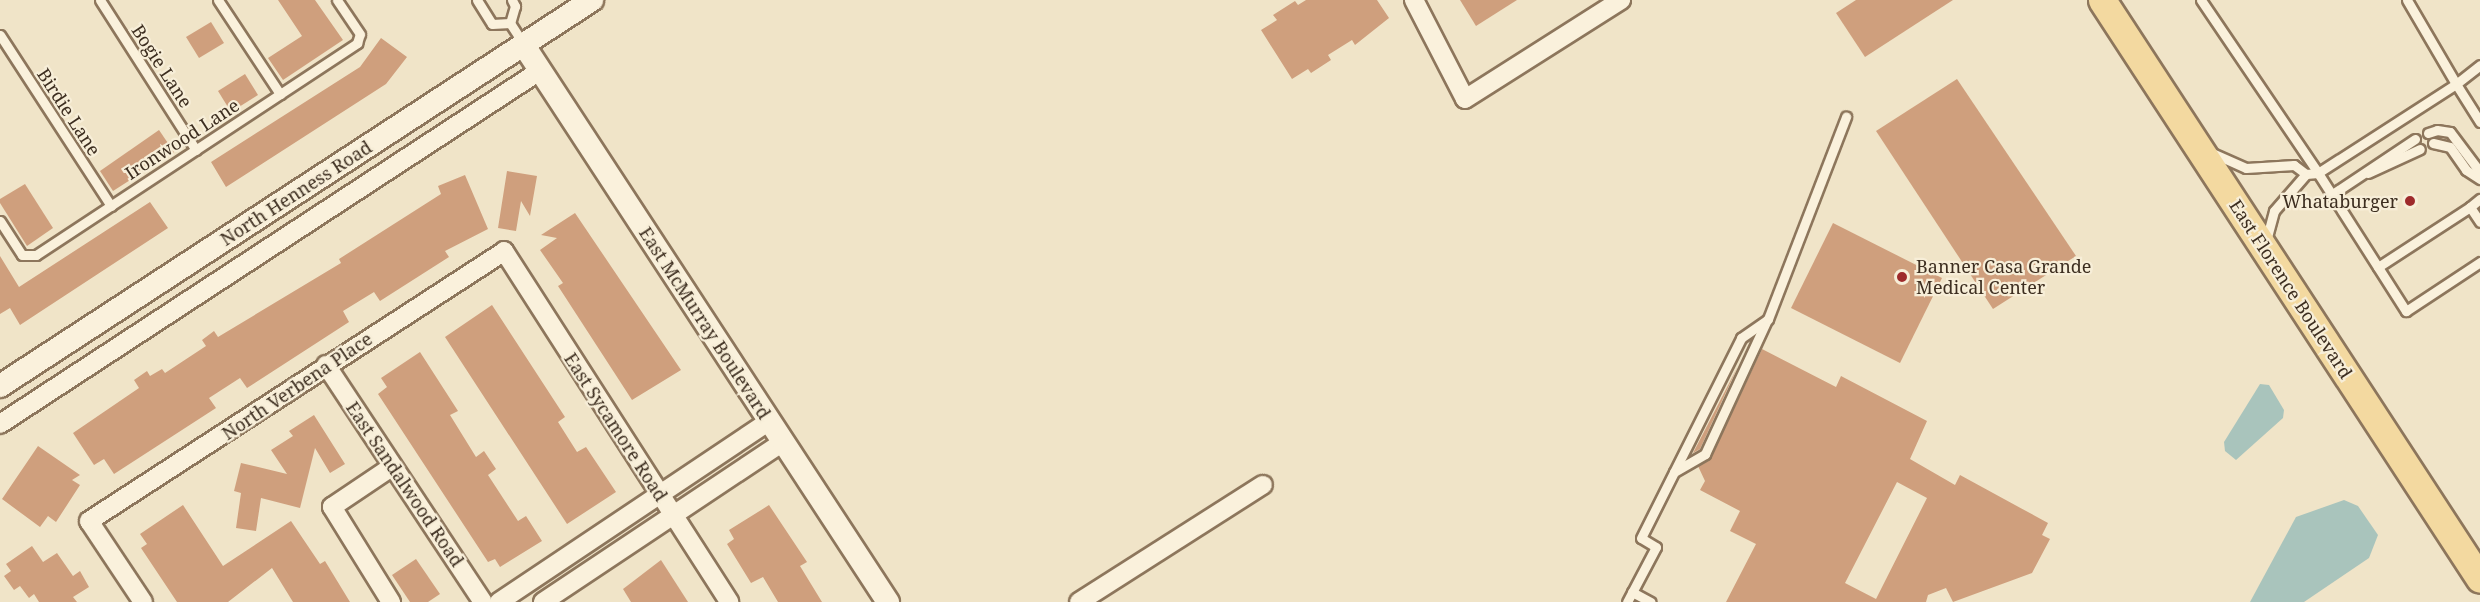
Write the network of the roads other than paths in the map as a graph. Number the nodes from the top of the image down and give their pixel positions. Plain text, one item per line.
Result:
1 (100, 0) edge
2 (218, 0) edge
3 (338, 0) edge
4 (477, 0) edge
5 (512, 0) edge
6 (592, 0) edge
7 (1414, 0) edge
8 (1622, 0) edge
9 (2102, 0) edge
10 (2202, 0) edge
11 (2408, 0) edge
12 (510, 23) junction
13 (0, 35) edge
14 (523, 44) junction
15 (2479, 68) edge
16 (541, 70) junction
17 (2456, 84) junction
18 (280, 94) junction
19 (1846, 117) dead end
20 (2480, 122) edge
21 (2428, 133) dead end
22 (2415, 139) dead end
23 (2433, 143) dead end
24 (2200, 148) junction
25 (2420, 149) dead end
26 (196, 150) junction
27 (2480, 172) edge
28 (2318, 173) junction
29 (2306, 174) junction
30 (2360, 175) junction
31 (2480, 179) edge
32 (2331, 195) junction
33 (2480, 199) edge
34 (111, 206) junction
35 (2470, 207) junction
36 (0, 221) edge
37 (2480, 222) edge
38 (2264, 249) junction
39 (504, 250) joint
40 (2480, 262) edge
41 (2378, 267) junction
42 (1768, 319) junction
43 (326, 366) junction
44 (0, 386) edge
45 (769, 421) junction
46 (0, 424) edge
47 (783, 442) junction
48 (393, 466) junction
49 (1674, 472) junction
50 (1263, 485) dead end
51 (658, 494) junction
52 (674, 517) junction
53 (2480, 579) edge
54 (1632, 592) junction
55 (143, 602) edge
56 (391, 602) edge
57 (483, 602) edge
58 (499, 602) edge
59 (543, 602) edge
60 (729, 602) edge
61 (888, 602) edge
62 (1079, 602) edge
63 (1627, 602) edge
64 (1651, 602) edge

1 - 26 lane, Bogie Lane
2 - 18 lane
3 - 18 lane, Ironwood Lane
4 - 12 lane
5 - 12 lane
6 - 14 street, North Henness Road
7 - 8 street
9 - 24 main road, East Florence Boulevard
10 - 28 lane
11 - 17 lane
12 - 14 lane
13 - 34 lane, Birdie Lane
14 - 16 street, East McMurray Boulevard
14 - 44 street, North Henness Road
15 - 17 lane
16 - 45 street, East McMurray Boulevard
16 - 46 street
17 - 20 lane
17 - 28 lane
18 - 26 lane, Ironwood Lane
19 - 42 lane
21 - 27 lane
22 - 30 lane
23 - 31 lane
24 - 29 lane
24 - 38 main road, East Florence Boulevard
25 - 30 lane
26 - 34 lane, Ironwood Lane
28 - 29 lane
28 - 32 lane
29 - 38 lane
30 - 32 lane
32 - 41 lane
33 - 35 lane
34 - 36 lane, Ironwood Lane
35 - 37 lane
35 - 41 lane
38 - 53 main road, East Florence Boulevard
39 - 43 street, North Verbena Place
39 - 51 street, East Sycamore Road
40 - 41 lane
42 - 49 lane
42 - 49 lane
43 - 48 street, East Sandalwood Road
43 - 55 street, North Verbena Place
45 - 47 street, East McMurray Boulevard
45 - 51 street
47 - 52 street
47 - 61 street, East McMurray Boulevard
48 - 56 street
48 - 57 street, East Sandalwood Road
49 - 54 lane
50 - 62 street
51 - 52 street, East Sycamore Road
51 - 58 street
52 - 59 street
52 - 60 street, East Sycamore Road
54 - 63 lane
54 - 64 lane

